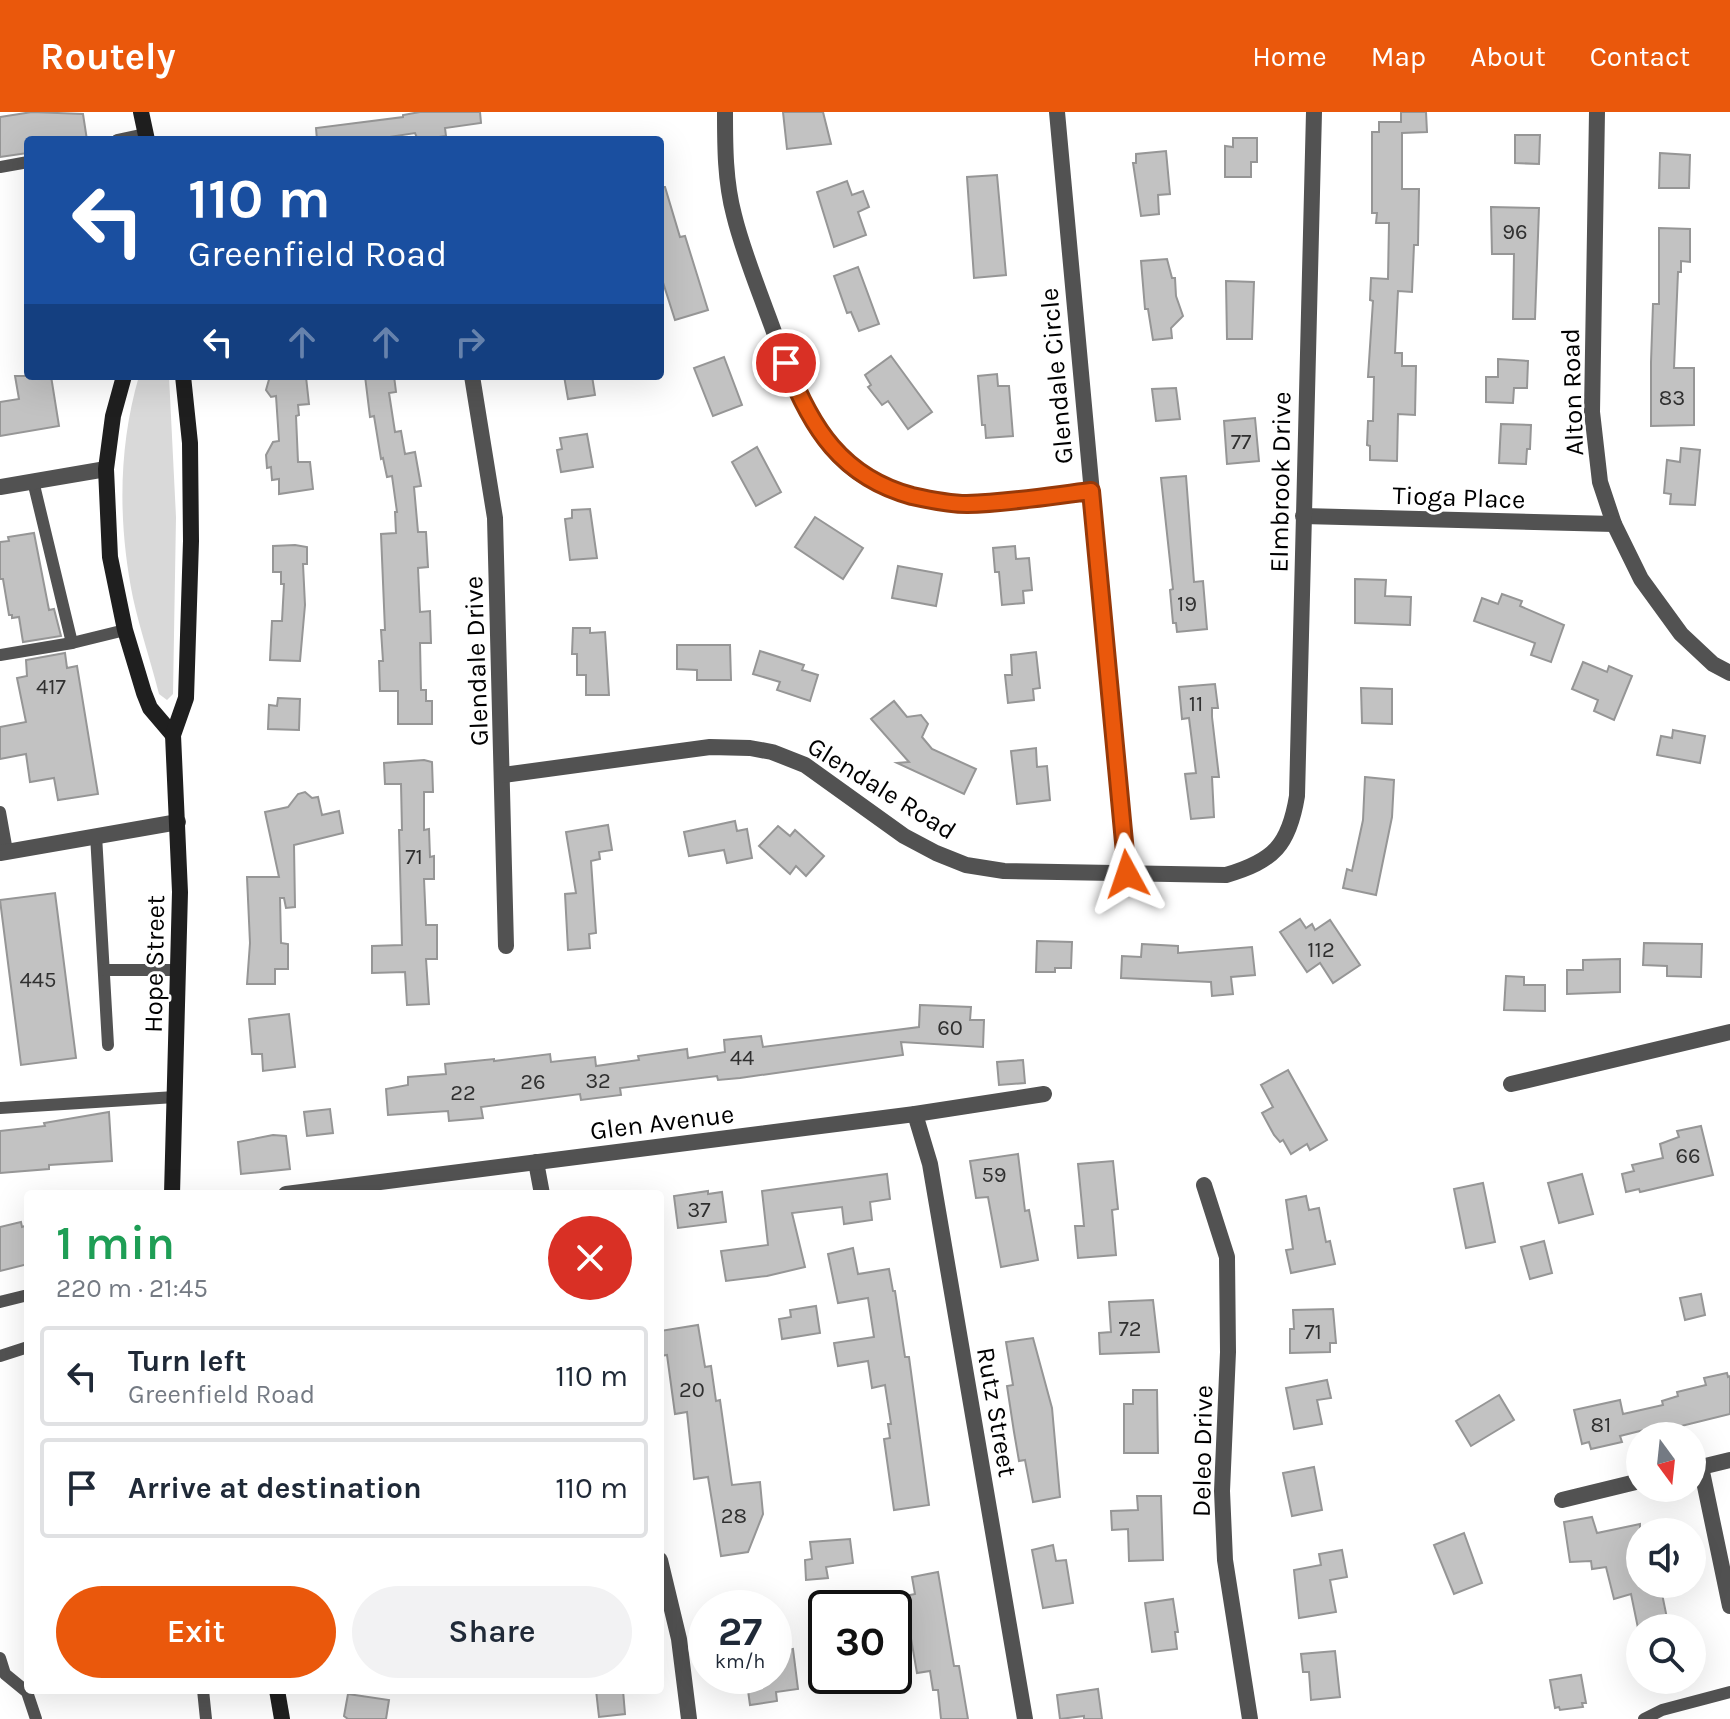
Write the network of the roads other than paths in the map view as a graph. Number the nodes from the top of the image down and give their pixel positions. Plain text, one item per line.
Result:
1 (141, 112) edge
2 (725, 112) edge
3 (1057, 112) edge
4 (1314, 112) edge
5 (1597, 112) edge
6 (146, 136) edge
7 (24, 163) edge
8 (0, 167) edge
9 (123, 380) edge
10 (183, 380) edge
11 (473, 380) edge
12 (106, 469) junction
13 (33, 481) junction
14 (0, 487) edge
15 (1091, 491) junction
16 (1303, 516) junction
17 (1614, 524) junction
18 (125, 630) junction
19 (72, 643) junction
20 (0, 655) edge
21 (1730, 673) edge
22 (173, 735) junction
23 (503, 775) junction
24 (0, 812) edge
25 (178, 822) junction
26 (96, 835) junction
27 (1279, 848) joint
28 (4, 852) edge
29 (1127, 874) junction
30 (506, 946) dead end
31 (104, 970) junction
32 (178, 970) junction
33 (1730, 1032) edge
34 (108, 1045) dead end
35 (1511, 1084) dead end
36 (1044, 1094) dead end
37 (175, 1097) junction
38 (0, 1108) edge
39 (915, 1114) junction
40 (536, 1162) junction
41 (1204, 1185) dead end
42 (172, 1190) edge
43 (317, 1190) edge
44 (541, 1190) edge
45 (24, 1296) edge
46 (0, 1302) edge
47 (24, 1348) edge
48 (0, 1356) edge
49 (1730, 1460) edge
50 (1706, 1466) edge
51 (1626, 1484) edge
52 (1562, 1500) dead end
53 (1704, 1502) edge
54 (664, 1577) edge
55 (1730, 1606) edge
56 (0, 1658) edge
57 (24, 1690) edge
58 (1730, 1692) edge
59 (28, 1694) edge
60 (203, 1694) edge
61 (278, 1694) edge
62 (36, 1719) edge
63 (206, 1719) edge
64 (282, 1719) edge
65 (689, 1719) edge
66 (1025, 1719) edge
67 (1250, 1719) edge
68 (1644, 1719) edge

1 - 6 main road
2 - 15 street
3 - 15 street, Glendale Circle
4 - 16 street, Elmbrook Drive
5 - 17 street, Alton Road
7 - 8 lane
9 - 12 main road
10 - 22 main road, Hope Street
11 - 23 street, Glendale Drive
12 - 13 street
12 - 18 main road
13 - 14 street
13 - 19 lane
15 - 29 street, Glendale Circle
16 - 17 street, Tioga Place
16 - 27 street, Elmbrook Drive
17 - 21 street, Alton Road
18 - 19 lane
18 - 22 main road
19 - 20 lane
22 - 25 main road, Hope Street
23 - 29 street, Glendale Road
23 - 30 street, Glendale Drive
24 - 28 lane
25 - 26 street
25 - 32 main road, Hope Street
26 - 28 street
26 - 31 lane
27 - 29 street, Glendale Road
31 - 32 lane
31 - 34 lane
32 - 37 main road, Hope Street
33 - 35 street
36 - 39 street, Glen Avenue
37 - 38 lane
37 - 42 main road, Hope Street
39 - 40 street, Glen Avenue
39 - 66 street, Rutz Street
40 - 43 street, Glen Avenue
40 - 44 street
41 - 67 street, Deleo Drive
45 - 46 lane
47 - 48 lane
49 - 50 street
51 - 52 street
53 - 55 street
54 - 65 street
56 - 57 lane
58 - 68 lane
59 - 62 lane
60 - 63 lane
61 - 64 main road

